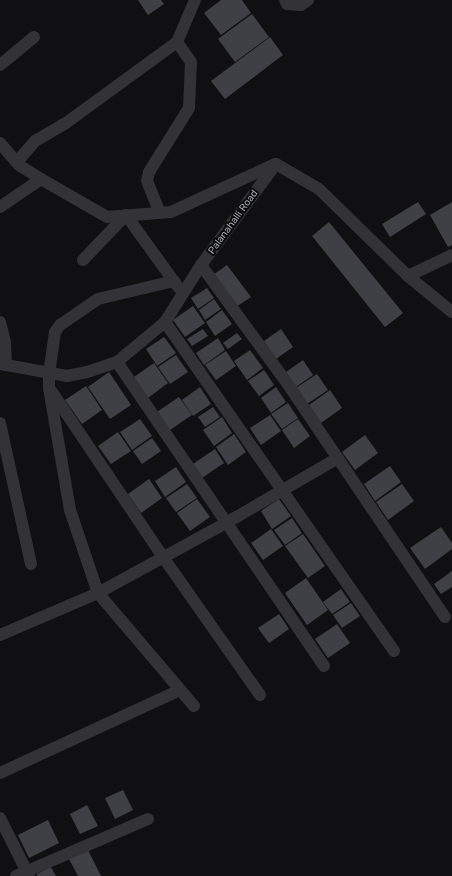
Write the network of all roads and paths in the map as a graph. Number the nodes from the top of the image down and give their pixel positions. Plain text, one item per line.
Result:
1 (195, 0) edge
2 (285, 0) edge
3 (308, 0) edge
4 (34, 37) dead end
5 (177, 42) junction
6 (0, 65) edge
7 (3, 150) edge
8 (17, 162) junction
9 (276, 164) junction
10 (41, 180) junction
11 (0, 207) edge
12 (160, 213) junction
13 (126, 215) junction
14 (452, 255) edge
15 (83, 260) dead end
16 (201, 265) junction
17 (408, 276) junction
18 (174, 281) junction
19 (183, 294) junction
20 (452, 312) edge
21 (0, 322) edge
22 (166, 322) junction
23 (117, 362) junction
24 (3, 365) edge
25 (49, 374) junction
26 (49, 388) junction
27 (0, 423) edge
28 (338, 458) junction
29 (282, 491) junction
30 (226, 523) junction
31 (163, 557) junction
32 (31, 564) dead end
33 (98, 593) junction
34 (445, 617) dead end
35 (0, 635) edge
36 (394, 651) dead end
37 (324, 666) dead end
38 (180, 690) junction
39 (260, 695) dead end
40 (194, 706) dead end
41 (0, 773) edge
42 (0, 818) edge
43 (148, 819) dead end
44 (24, 874) edge

1 - 5 street
2 - 3 street
4 - 6 street
5 - 8 street
5 - 12 street
7 - 8 street
8 - 10 street
9 - 12 street
9 - 16 street, Palanahalli Road
9 - 17 street
10 - 11 street
10 - 13 street
12 - 13 street
13 - 15 street
13 - 18 street
14 - 17 street
16 - 19 street, Palanahalli Road
16 - 28 street
17 - 20 street
18 - 19 street
18 - 25 street
19 - 22 street, Palanahalli Road
21 - 24 street
22 - 23 street, Palanahalli Road
22 - 29 street
23 - 25 street, Palanahalli Road
23 - 30 street
24 - 25 street, Palanahalli Road
25 - 26 street
26 - 31 street
26 - 33 street
27 - 32 street
28 - 29 street
28 - 34 street
29 - 30 street
29 - 36 street
30 - 31 street
30 - 37 street
31 - 33 street
31 - 39 street
33 - 35 street
33 - 38 street
38 - 40 street
38 - 41 street
42 - 44 street
43 - 44 street

